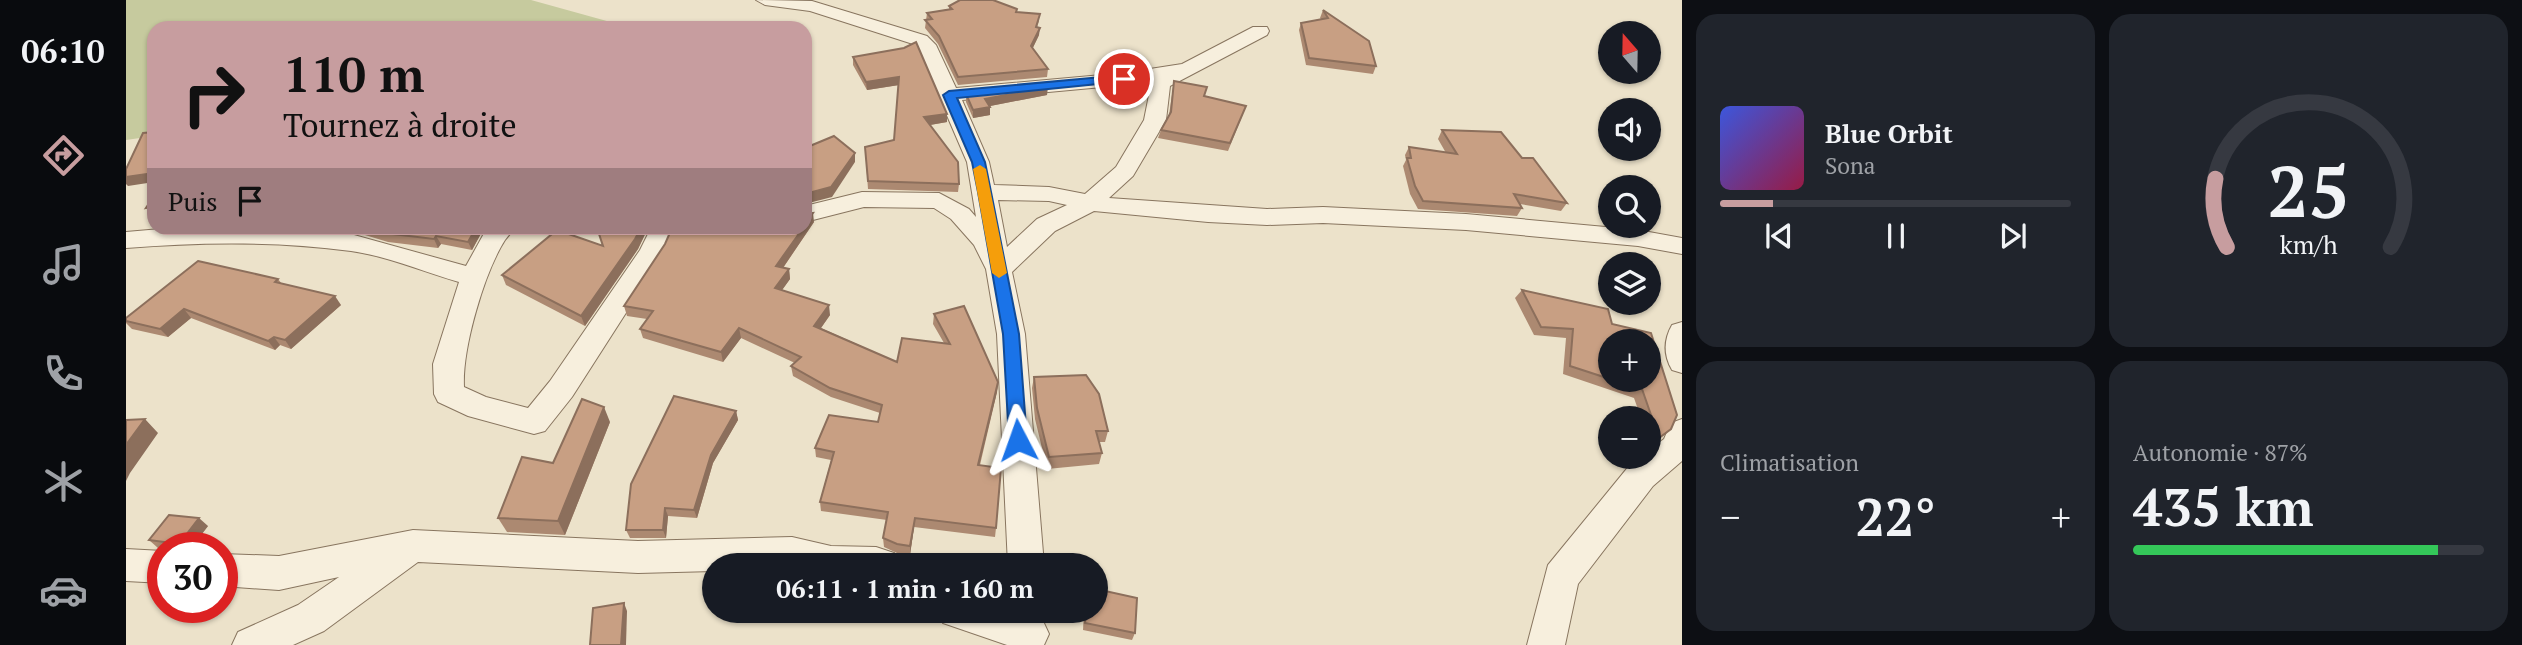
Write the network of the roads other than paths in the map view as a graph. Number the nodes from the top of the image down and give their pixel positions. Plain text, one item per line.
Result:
1 (765, 0) edge
2 (1260, 31) dead end
3 (1212, 58) junction
4 (949, 95) junction
5 (984, 192) junction
6 (1092, 202) junction
7 (812, 213) edge
8 (494, 235) edge
9 (660, 235) edge
10 (126, 240) edge
11 (1682, 246) edge
12 (999, 270) junction
13 (474, 276) junction
14 (1682, 332) edge
15 (1682, 362) edge
16 (1682, 432) edge
17 (413, 545) junction
18 (1025, 553) edge
19 (702, 555) edge
20 (126, 565) edge
21 (147, 566) edge
22 (238, 571) edge
23 (1003, 623) edge
24 (1030, 630) edge
25 (251, 645) edge
26 (1546, 645) edge

1 - 4 street
2 - 3 street
3 - 4 street
3 - 6 street
4 - 5 street
5 - 6 street
5 - 12 street
6 - 11 street
6 - 12 street
7 - 12 street
8 - 13 street
9 - 13 street
10 - 13 street
12 - 18 street
14 - 15 street
16 - 26 street
17 - 19 street
17 - 22 street
17 - 25 street
20 - 21 street
23 - 24 street

